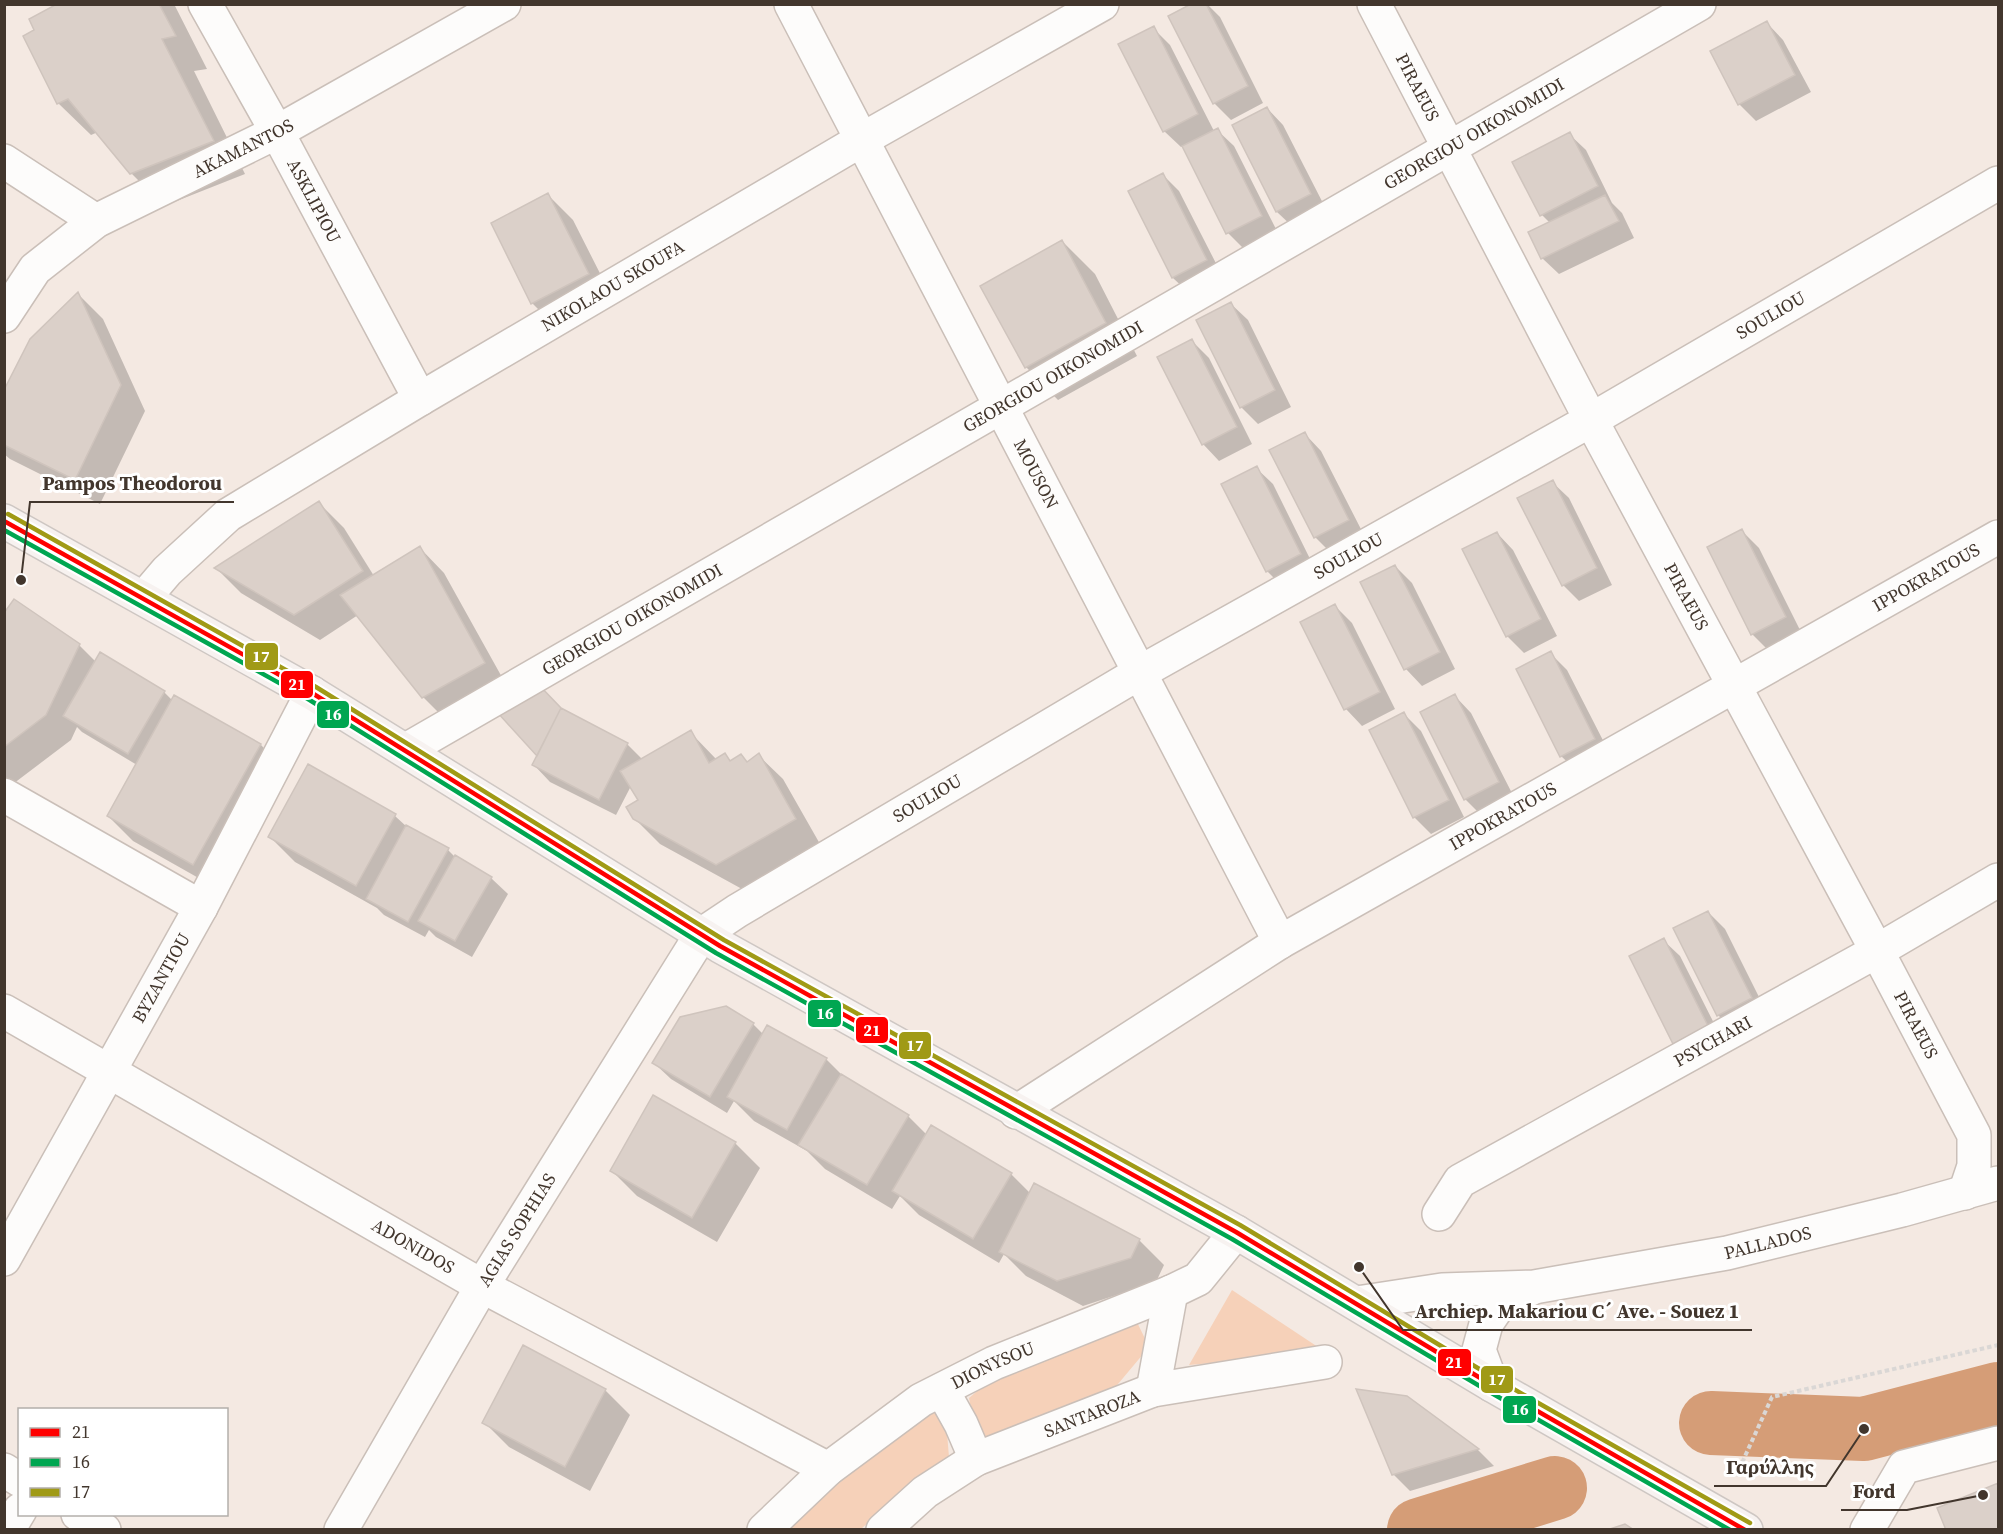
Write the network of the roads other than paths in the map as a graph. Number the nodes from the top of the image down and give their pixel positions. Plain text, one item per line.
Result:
1 (205, 4) edge
2 (504, 4) edge
3 (791, 4) edge
4 (1102, 4) edge
5 (1374, 4) edge
6 (1699, 4) edge
7 (277, 132) junction
8 (862, 139) junction
9 (1450, 148) junction
10 (4, 161) edge
11 (1998, 183) edge
12 (96, 221) junction
13 (4, 316) edge
14 (420, 399) junction
15 (1000, 408) junction
16 (1591, 420) junction
17 (4, 521) edge
18 (1998, 537) edge
19 (144, 598) junction
20 (1139, 673) junction
21 (1733, 686) junction
22 (312, 693) junction
23 (405, 750) junction
24 (4, 795) edge
25 (1998, 880) edge
26 (201, 907) junction
27 (701, 935) junction
28 (1280, 942) junction
29 (1877, 951) junction
30 (4, 1011) edge
31 (110, 1072) junction
32 (1016, 1112) junction
33 (1998, 1183) edge
34 (1965, 1193) junction
35 (1439, 1214) dead end
36 (1236, 1232) junction
37 (4, 1258) edge
38 (482, 1286) junction
39 (1534, 1287) junction
40 (1171, 1292) junction
41 (1357, 1303) junction
42 (1325, 1362) dead end
43 (1492, 1385) junction
44 (942, 1390) junction
45 (1153, 1390) junction
46 (1998, 1443) edge
47 (976, 1459) junction
48 (828, 1469) junction
49 (4, 1470) edge
50 (18, 1479) edge
51 (18, 1513) edge
52 (80, 1516) edge
53 (1874, 1527) edge
54 (8, 1530) edge
55 (104, 1530) edge
56 (341, 1530) edge
57 (764, 1530) edge
58 (883, 1530) edge
59 (1746, 1530) edge

1 - 7 street, ASKLIPIOU
2 - 7 street, AKAMANTOS
3 - 8 street, MOUSON
4 - 8 street, NIKOLAOU SKOUFA
5 - 9 street, PIRAEUS
6 - 9 street, GEORGIOU OIKONOMIDI
7 - 12 street, AKAMANTOS
7 - 14 street, ASKLIPIOU
8 - 14 street, NIKOLAOU SKOUFA
8 - 15 street, MOUSON
9 - 15 street, GEORGIOU OIKONOMIDI
9 - 16 street, PIRAEUS
10 - 12 street
11 - 16 street, SOULIOU
12 - 13 street, AKAMANTOS
14 - 19 street, NIKOLAOU SKOUFA
15 - 20 street, MOUSON
15 - 23 street, GEORGIOU OIKONOMIDI
16 - 20 street, SOULIOU
16 - 21 street, PIRAEUS
17 - 19 main road
18 - 21 street, IPPOKRATOUS
19 - 22 main road
20 - 27 street, SOULIOU
20 - 28 street, MOUSON
21 - 28 street, IPPOKRATOUS
21 - 29 street, PIRAEUS
22 - 23 main road
22 - 26 street, BYZANTIOU
23 - 27 main road
24 - 26 street
25 - 29 street, PSYCHARI
26 - 31 street, BYZANTIOU
27 - 32 main road
27 - 38 street, AGIAS SOPHIAS
28 - 32 street, IPPOKRATOUS
29 - 34 street, PIRAEUS
29 - 35 street, PSYCHARI
30 - 31 street, ADONIDOS
31 - 37 street, BYZANTIOU
31 - 38 street, ADONIDOS
32 - 36 main road
33 - 34 street, PALLADOS
34 - 39 street, PALLADOS
36 - 40 street, DIONYSOU
36 - 41 main road
38 - 48 street, ADONIDOS
38 - 56 street, AGIAS SOPHIAS
39 - 41 street, PALLADOS
39 - 43 street, PALLADOS
40 - 44 street, DIONYSOU
40 - 45 street
41 - 43 main road
42 - 45 street, SANTAROZA
43 - 59 main road
44 - 47 street
44 - 48 street, DIONYSOU
45 - 47 street, SANTAROZA
46 - 53 street
47 - 58 street, SANTAROZA
48 - 57 street, DIONYSOU
49 - 50 street
51 - 54 street
52 - 55 street

